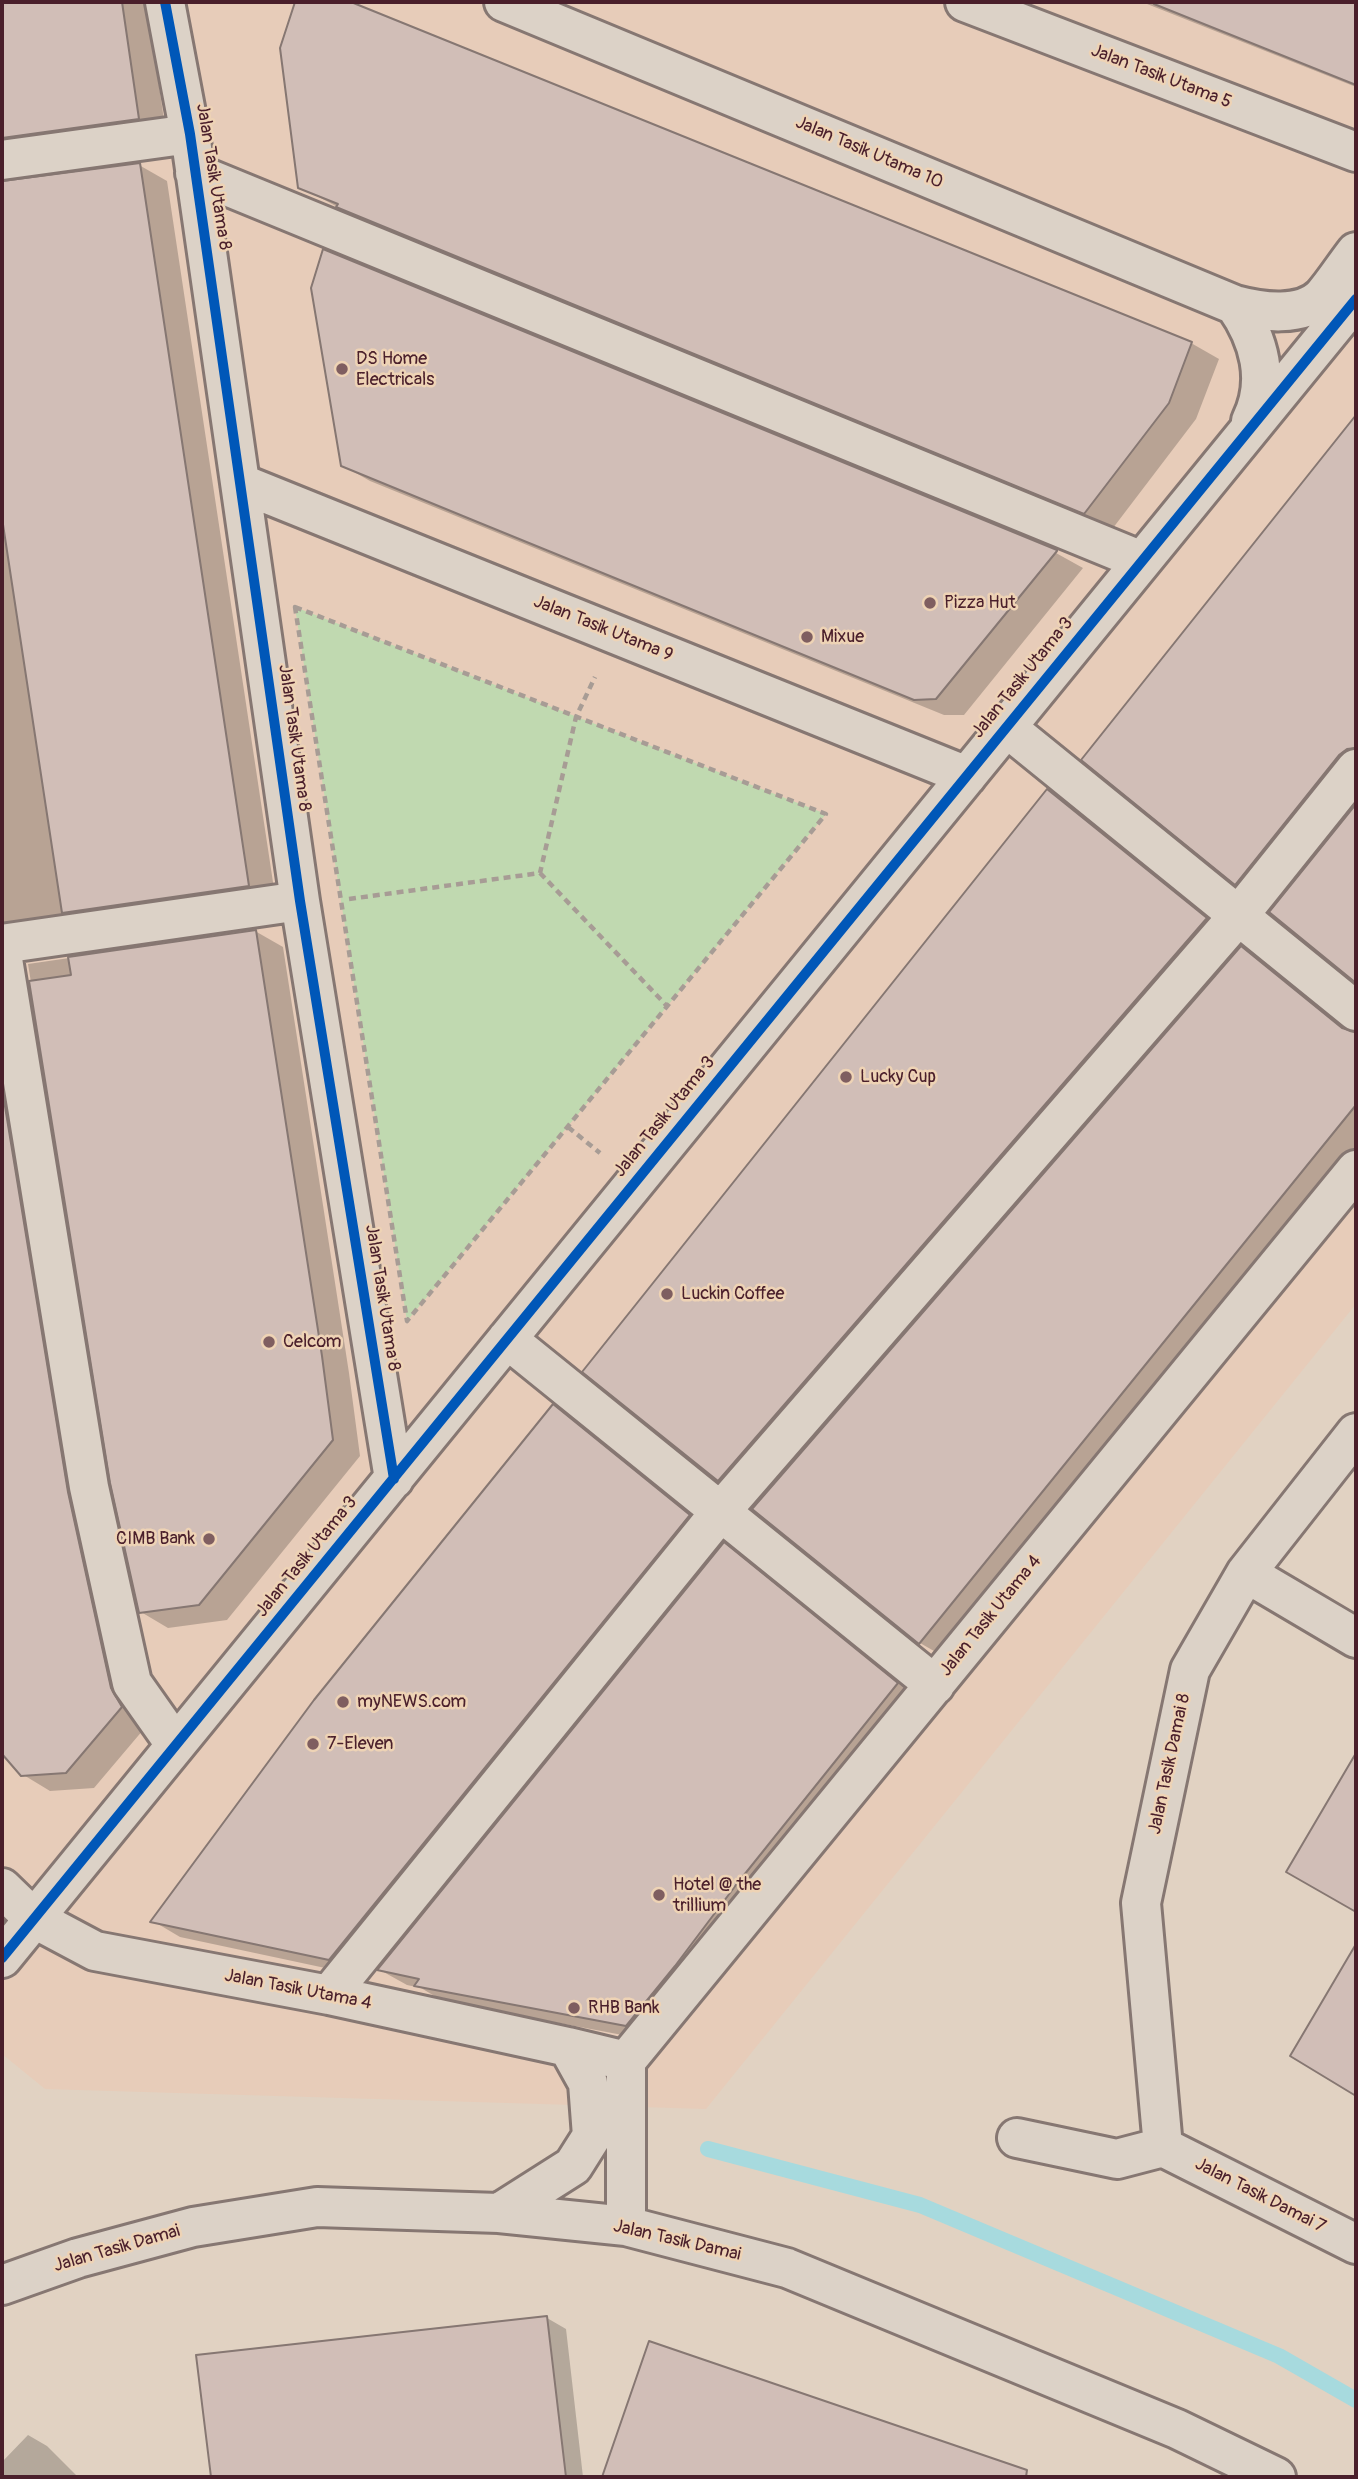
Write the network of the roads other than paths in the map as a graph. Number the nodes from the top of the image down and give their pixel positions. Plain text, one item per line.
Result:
1 (165, 2) edge
2 (504, 2) edge
3 (977, 4) edge
4 (190, 134) junction
5 (1351, 154) edge
6 (2, 160) edge
7 (195, 173) junction
8 (1356, 252) edge
9 (1356, 299) edge
10 (1235, 305) junction
11 (1246, 432) junction
12 (240, 483) junction
13 (1142, 561) junction
14 (1006, 727) junction
15 (1356, 769) edge
16 (967, 776) junction
17 (300, 901) junction
18 (1239, 915) junction
19 (2, 944) edge
20 (2, 953) edge
21 (1356, 1011) edge
22 (1356, 1170) edge
23 (507, 1339) junction
24 (1356, 1433) edge
25 (394, 1479) junction
26 (721, 1511) junction
27 (1246, 1573) junction
28 (1356, 1638) edge
29 (935, 1685) junction
30 (175, 1744) junction
31 (2, 1888) edge
32 (33, 1918) junction
33 (2, 1958) edge
34 (329, 1995) junction
35 (568, 2047) junction
36 (626, 2062) junction
37 (1017, 2138) dead end
38 (1163, 2147) junction
39 (499, 2213) junction
40 (626, 2226) junction
41 (1356, 2244) edge
42 (2, 2285) edge
43 (1276, 2477) edge

1 - 4 street, Jalan Tasik Utama 8
2 - 10 street, Jalan Tasik Utama 10
3 - 5 street, Jalan Tasik Utama 5
4 - 6 street
4 - 7 street, Jalan Tasik Utama 8
7 - 12 street, Jalan Tasik Utama 8
7 - 13 street
8 - 10 street, Jalan Tasik Utama 10
9 - 11 street, Jalan Tasik Utama 3
10 - 11 street
11 - 13 street, Jalan Tasik Utama 3
12 - 16 street, Jalan Tasik Utama 9
12 - 17 street, Jalan Tasik Utama 8
13 - 14 street, Jalan Tasik Utama 3
14 - 16 street, Jalan Tasik Utama 3
14 - 18 street
15 - 18 street
16 - 23 street, Jalan Tasik Utama 3
17 - 19 street
17 - 25 street, Jalan Tasik Utama 8
18 - 21 street
18 - 26 street
20 - 30 street
22 - 29 street, Jalan Tasik Utama 4
23 - 25 street, Jalan Tasik Utama 3
23 - 26 street
24 - 27 street, Jalan Tasik Damai 8
25 - 30 street, Jalan Tasik Utama 3
26 - 29 street
26 - 34 street
27 - 28 street
27 - 38 street, Jalan Tasik Damai 8
29 - 36 street, Jalan Tasik Utama 4
30 - 32 street, Jalan Tasik Utama 3
31 - 32 street, Jalan Tasik Utama 4
32 - 33 street, Jalan Tasik Utama 3
32 - 34 street, Jalan Tasik Utama 4
34 - 35 street, Jalan Tasik Utama 4
35 - 36 street, Jalan Tasik Utama 4
35 - 39 street
36 - 40 street
37 - 38 street
38 - 41 street, Jalan Tasik Damai 7
39 - 40 street, Jalan Tasik Damai
39 - 42 street, Jalan Tasik Damai
40 - 43 street, Jalan Tasik Damai

